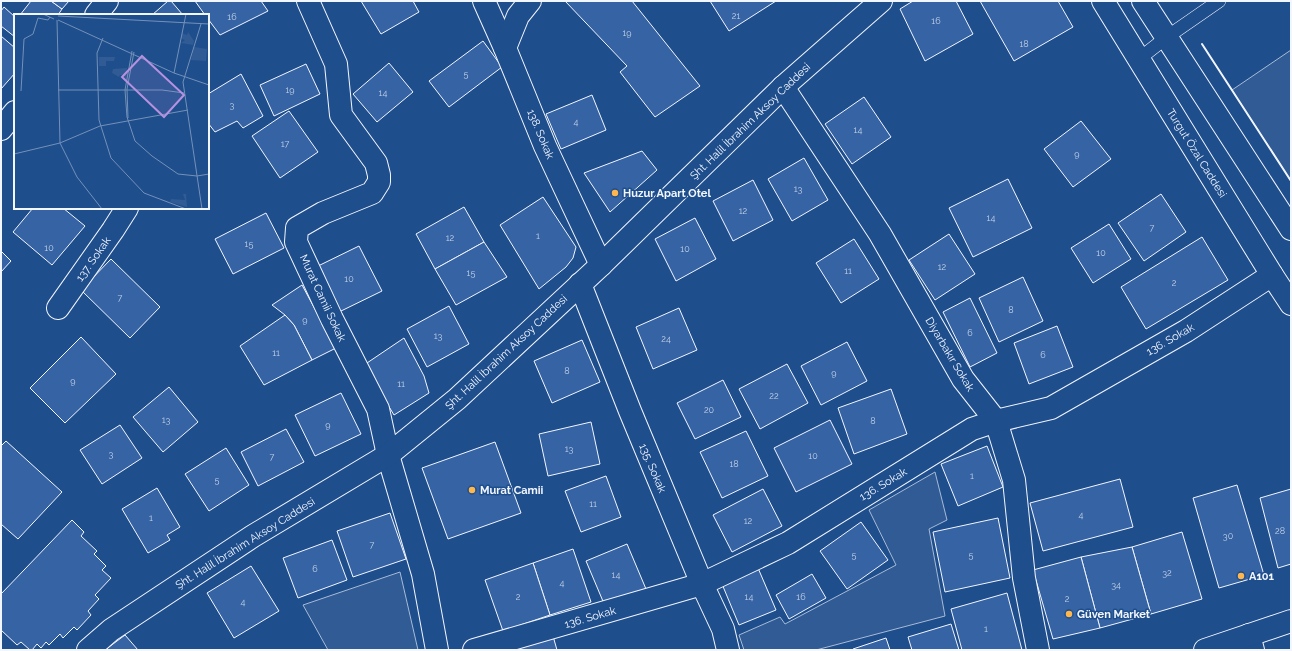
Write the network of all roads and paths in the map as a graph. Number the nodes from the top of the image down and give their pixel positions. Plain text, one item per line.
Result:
1 (308, 1) edge
2 (484, 1) edge
3 (530, 1) edge
4 (882, 1) edge
5 (1103, 1) edge
6 (1143, 1) edge
7 (1219, 1) edge
8 (1167, 37) junction
9 (505, 48) junction
10 (1139, 59) junction
11 (783, 87) junction
12 (14, 113) edge
13 (1, 129) edge
14 (126, 209) edge
15 (1291, 229) edge
16 (601, 265) junction
17 (1272, 275) junction
18 (580, 284) junction
19 (1291, 304) edge
20 (58, 308) dead end
21 (996, 421) junction
22 (388, 455) junction
23 (702, 584) junction
24 (1291, 621) edge
25 (1251, 643) edge
26 (88, 650) edge
27 (437, 650) edge
28 (474, 650) edge
29 (728, 650) edge
30 (1038, 650) edge
31 (1205, 650) edge

1 - 22 street, Murat Camii Sokak
2 - 9 street, 138. Sokak
3 - 9 street
4 - 11 street, Şht. Halil İbrahim Aksoy Caddesi
5 - 10 street, Turgut Özal Caddesi
6 - 8 street
7 - 8 lane
8 - 10 lane
8 - 15 street
9 - 16 street, 138. Sokak
10 - 17 street, Turgut Özal Caddesi
11 - 16 street, Şht. Halil İbrahim Aksoy Caddesi
11 - 21 street, Diyarbakır Sokak
12 - 13 street
14 - 20 street, 137. Sokak
16 - 18 street, Şht. Halil İbrahim Aksoy Caddesi
17 - 19 street, Turgut Özal Caddesi
17 - 21 street, 136. Sokak
18 - 22 street, Şht. Halil İbrahim Aksoy Caddesi
18 - 23 street, 135. Sokak
21 - 23 street, 136. Sokak
21 - 30 street, Diyarbakır Sokak
22 - 26 street, Şht. Halil İbrahim Aksoy Caddesi
22 - 27 street, Murat Camii Sokak
23 - 28 street, 136. Sokak
23 - 29 street, 135. Sokak
24 - 25 street
25 - 31 street

